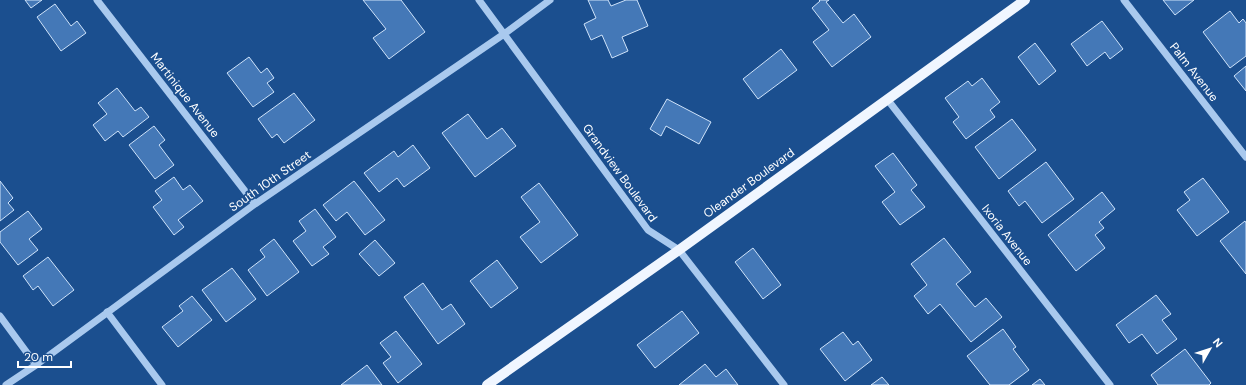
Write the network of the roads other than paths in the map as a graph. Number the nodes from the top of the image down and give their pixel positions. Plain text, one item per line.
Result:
1 (97, 0) edge
2 (479, 0) edge
3 (550, 0) edge
4 (1025, 0) edge
5 (1124, 0) edge
6 (504, 34) junction
7 (888, 99) junction
8 (1246, 157) edge
9 (255, 204) junction
10 (679, 250) junction
11 (107, 312) junction
12 (0, 316) edge
13 (36, 364) junction
14 (6, 385) edge
15 (162, 385) edge
16 (487, 385) edge
17 (784, 385) edge
18 (1110, 385) edge

1 - 9 street, Martinique Avenue
2 - 6 street, Grandview Boulevard
3 - 6 street, South 10th Street
4 - 7 main road, Oleander Boulevard
5 - 8 street, Palm Avenue
6 - 9 street, South 10th Street
6 - 10 street, Grandview Boulevard
7 - 10 main road, Oleander Boulevard
7 - 18 street, Ixoria Avenue
9 - 11 street, South 10th Street
10 - 16 main road, Oleander Boulevard
10 - 17 street, Grandview Boulevard
11 - 13 street, South 10th Street
11 - 15 street
12 - 13 street
13 - 14 street, South 10th Street

